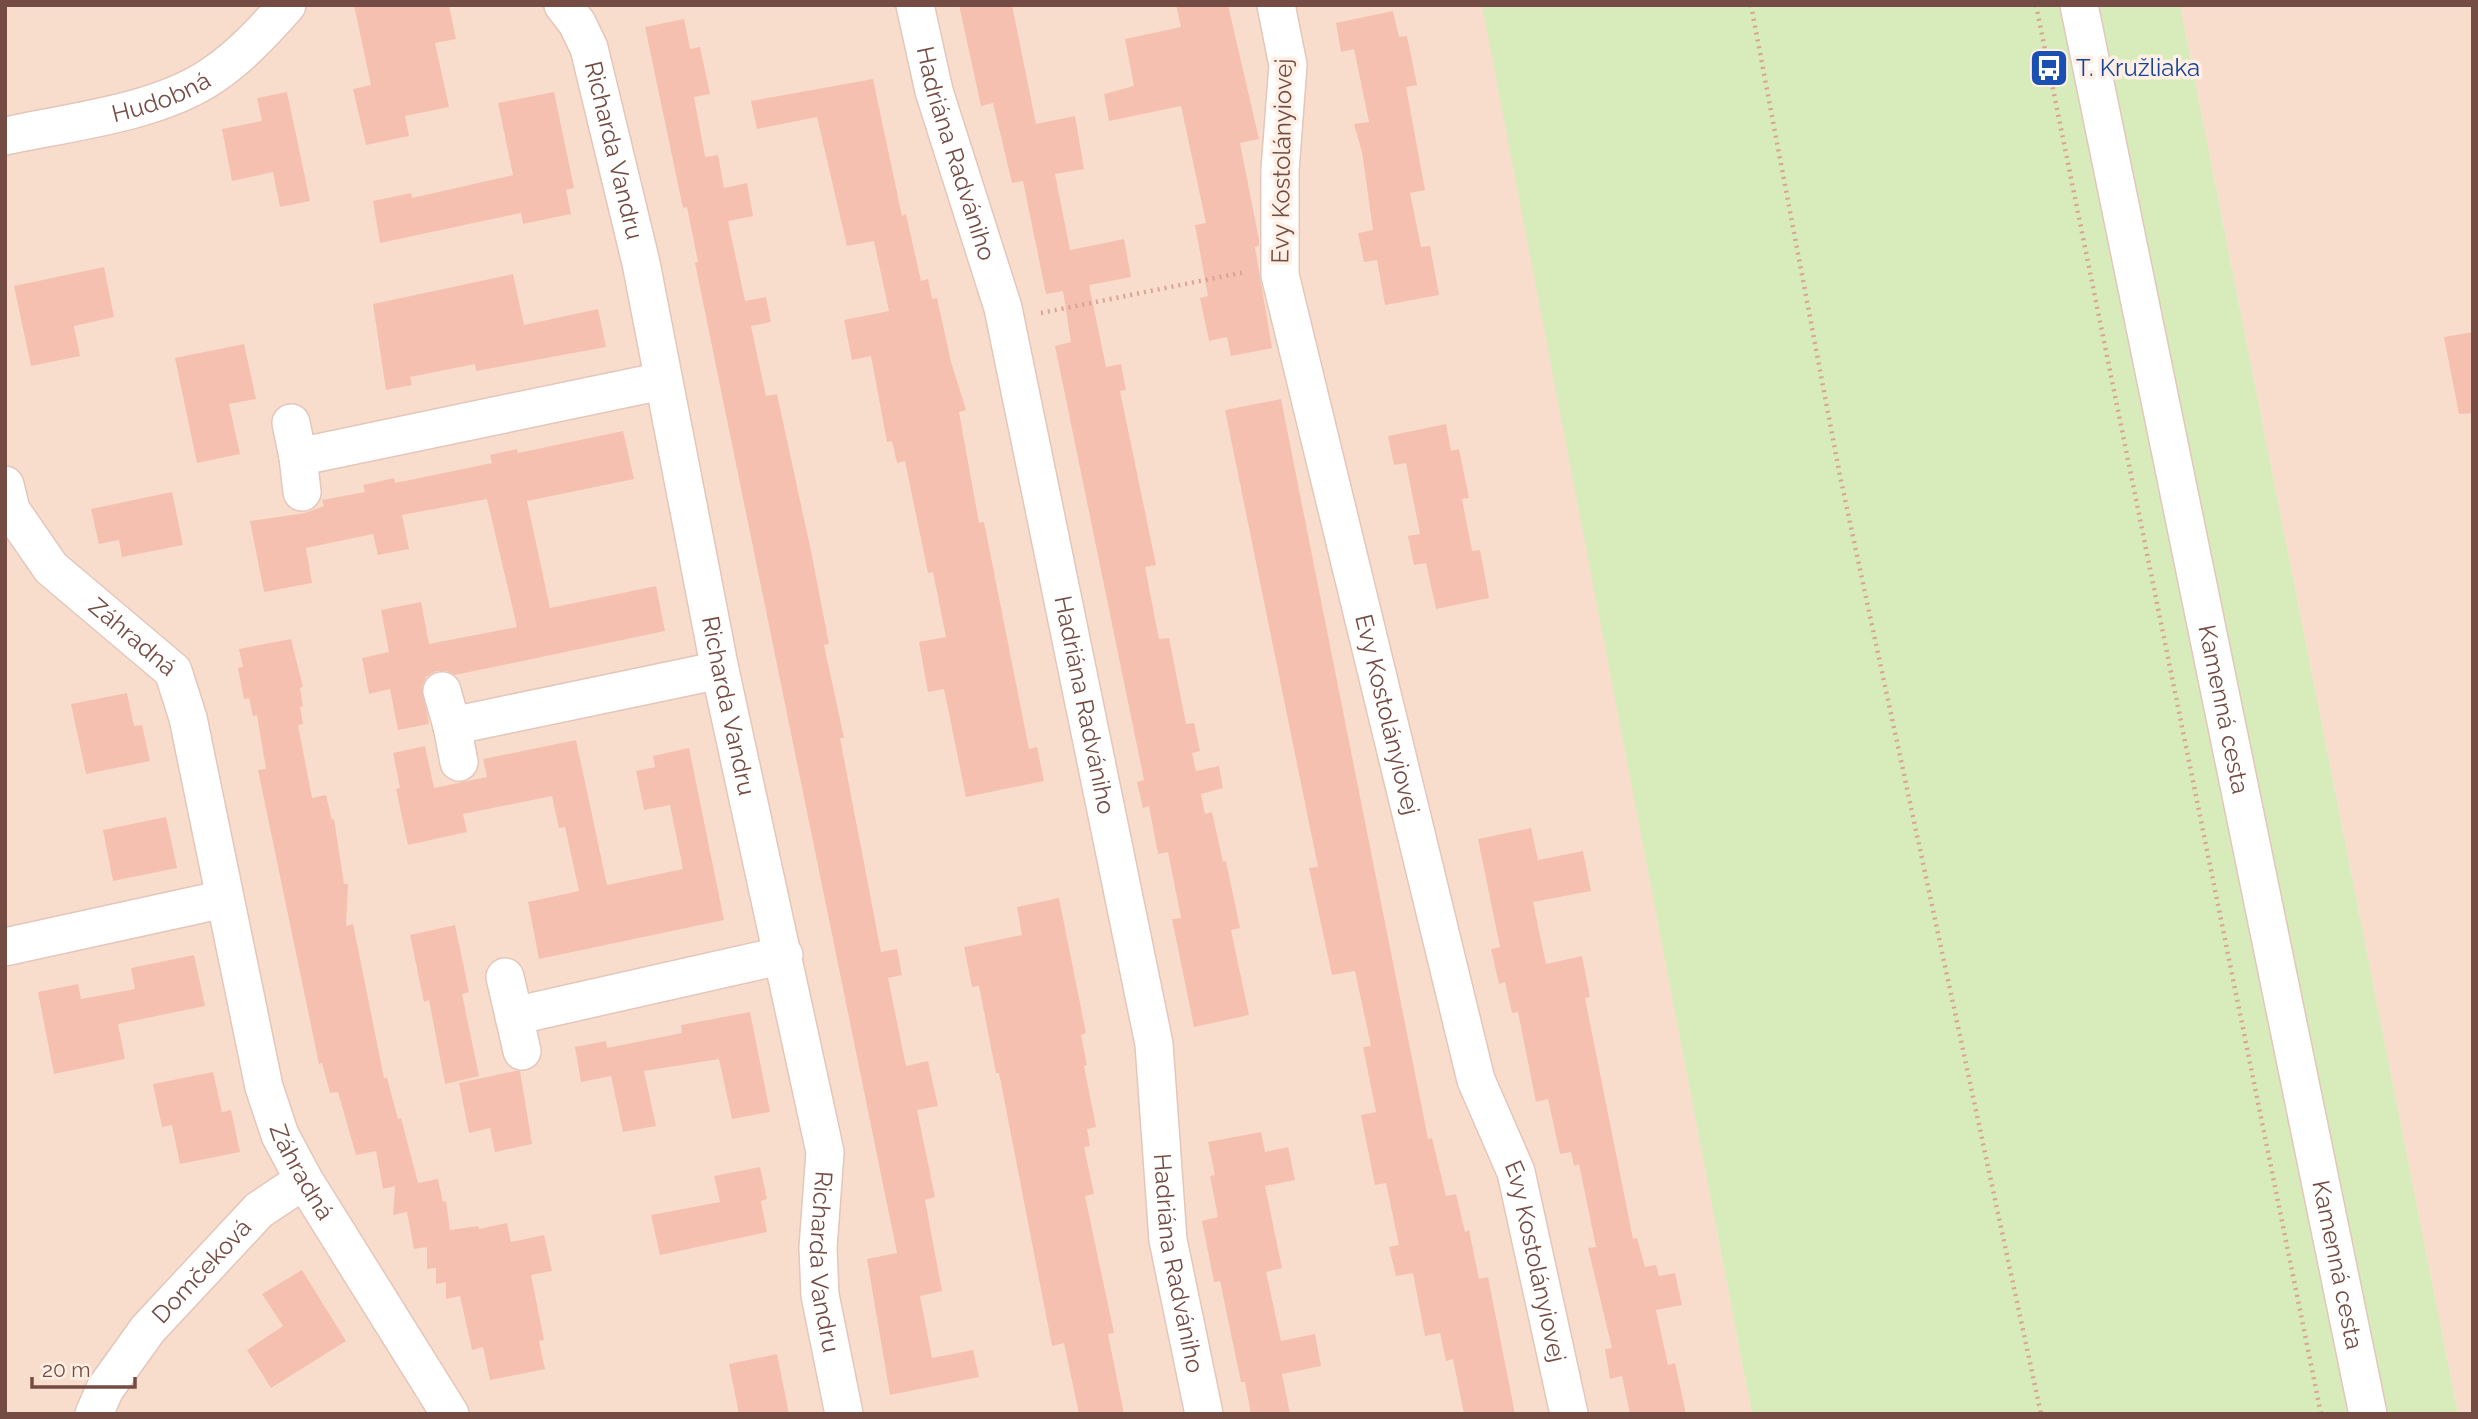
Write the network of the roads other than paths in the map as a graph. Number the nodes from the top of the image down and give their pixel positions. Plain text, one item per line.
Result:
1 (288, 5) edge
2 (563, 5) edge
3 (915, 5) edge
4 (1276, 5) edge
5 (2079, 5) edge
6 (5, 136) edge
7 (662, 381) junction
8 (5, 485) edge
9 (302, 492) dead end
10 (720, 670) junction
11 (443, 691) dead end
12 (452, 726) junction
13 (459, 762) dead end
14 (224, 899) junction
15 (5, 947) edge
16 (784, 955) junction
17 (505, 977) dead end
18 (514, 1016) junction
19 (522, 1051) dead end
20 (304, 1180) junction
21 (94, 1414) edge
22 (450, 1414) edge
23 (844, 1414) edge
24 (1204, 1414) edge
25 (1569, 1414) edge
26 (2368, 1414) edge

1 - 6 street, Hudobná
2 - 7 street, Richarda Vandru
3 - 24 street, Hadriána Radvániho
4 - 25 street, Evy Kostolányiovej
5 - 26 street, Kamenná cesta
7 - 9 street
7 - 10 street, Richarda Vandru
8 - 14 street, Záhradná
10 - 12 street
10 - 16 street, Richarda Vandru
11 - 12 street
12 - 13 street
14 - 15 street
14 - 20 street, Záhradná
16 - 18 street
16 - 23 street, Richarda Vandru
17 - 18 street
18 - 19 street
20 - 21 street, Domčeková
20 - 22 street, Záhradná

